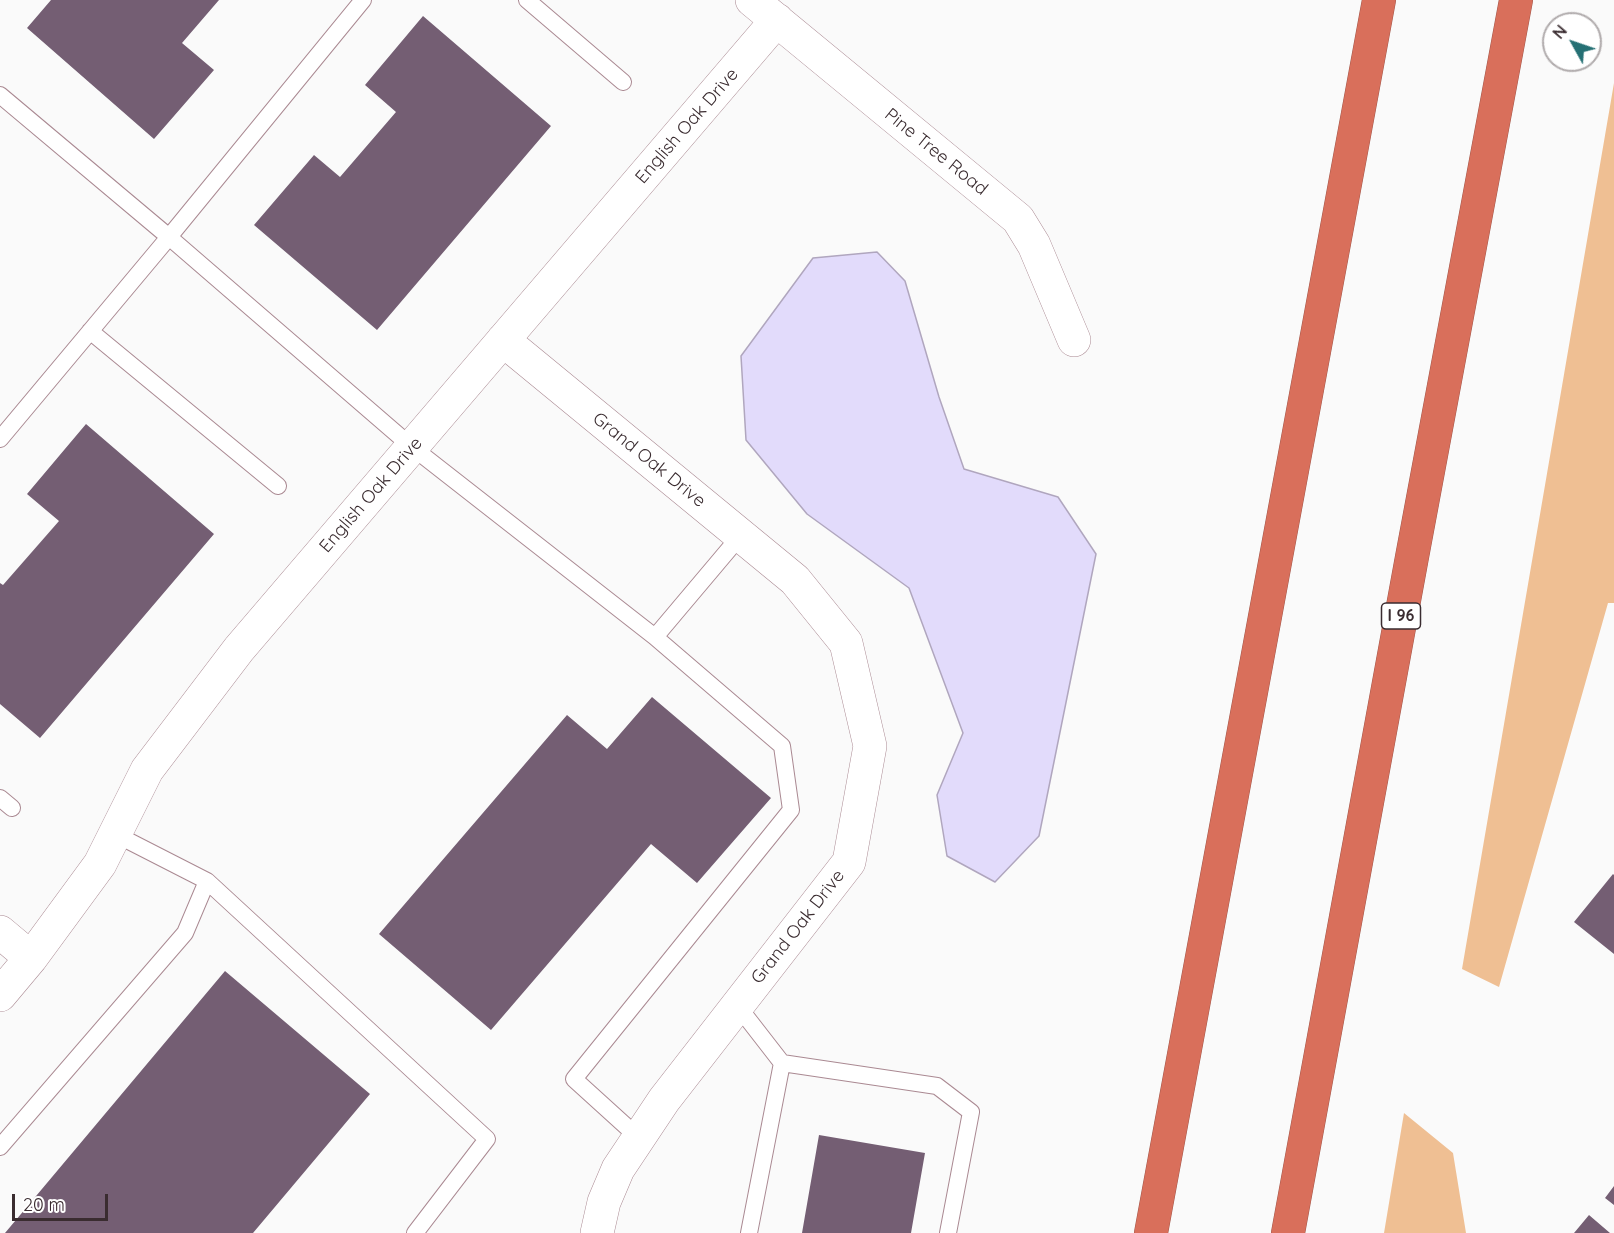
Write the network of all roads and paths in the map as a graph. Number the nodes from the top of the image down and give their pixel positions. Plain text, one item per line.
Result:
1 (363, 0) edge
2 (527, 0) edge
3 (1378, 0) edge
4 (1516, 0) edge
5 (762, 6) edge
6 (623, 82) dead end
7 (0, 95) edge
8 (169, 237) junction
9 (90, 331) junction
10 (503, 340) junction
11 (1074, 340) dead end
12 (0, 439) edge
13 (412, 447) junction
14 (278, 486) dead end
15 (741, 535) junction
16 (656, 637) junction
17 (115, 834) junction
18 (207, 881) junction
19 (0, 932) edge
20 (31, 958) junction
21 (0, 995) edge
22 (737, 1005) junction
23 (782, 1063) junction
24 (639, 1138) junction
25 (0, 1147) edge
26 (415, 1233) edge
27 (597, 1233) edge
28 (749, 1233) edge
29 (948, 1233) edge
30 (1151, 1233) edge
31 (1288, 1233) edge

1 - 8 lane
2 - 6 lane
3 - 30 highway
4 - 31 highway, I 96
5 - 10 street, English Oak Drive
5 - 11 street, Pine Tree Road
7 - 8 lane
8 - 9 lane
8 - 13 lane
9 - 12 lane
9 - 14 lane
10 - 13 street, English Oak Drive
10 - 15 street, Grand Oak Drive
13 - 16 lane
13 - 17 street, English Oak Drive
15 - 16 lane
15 - 22 street, Grand Oak Drive
16 - 24 lane
17 - 18 lane
17 - 20 street, English Oak Drive
18 - 25 lane
18 - 26 lane
19 - 20 street
20 - 21 street, English Oak Drive
22 - 23 lane
22 - 24 street, Grand Oak Drive
23 - 28 lane
23 - 29 lane
24 - 27 street, Grand Oak Drive

